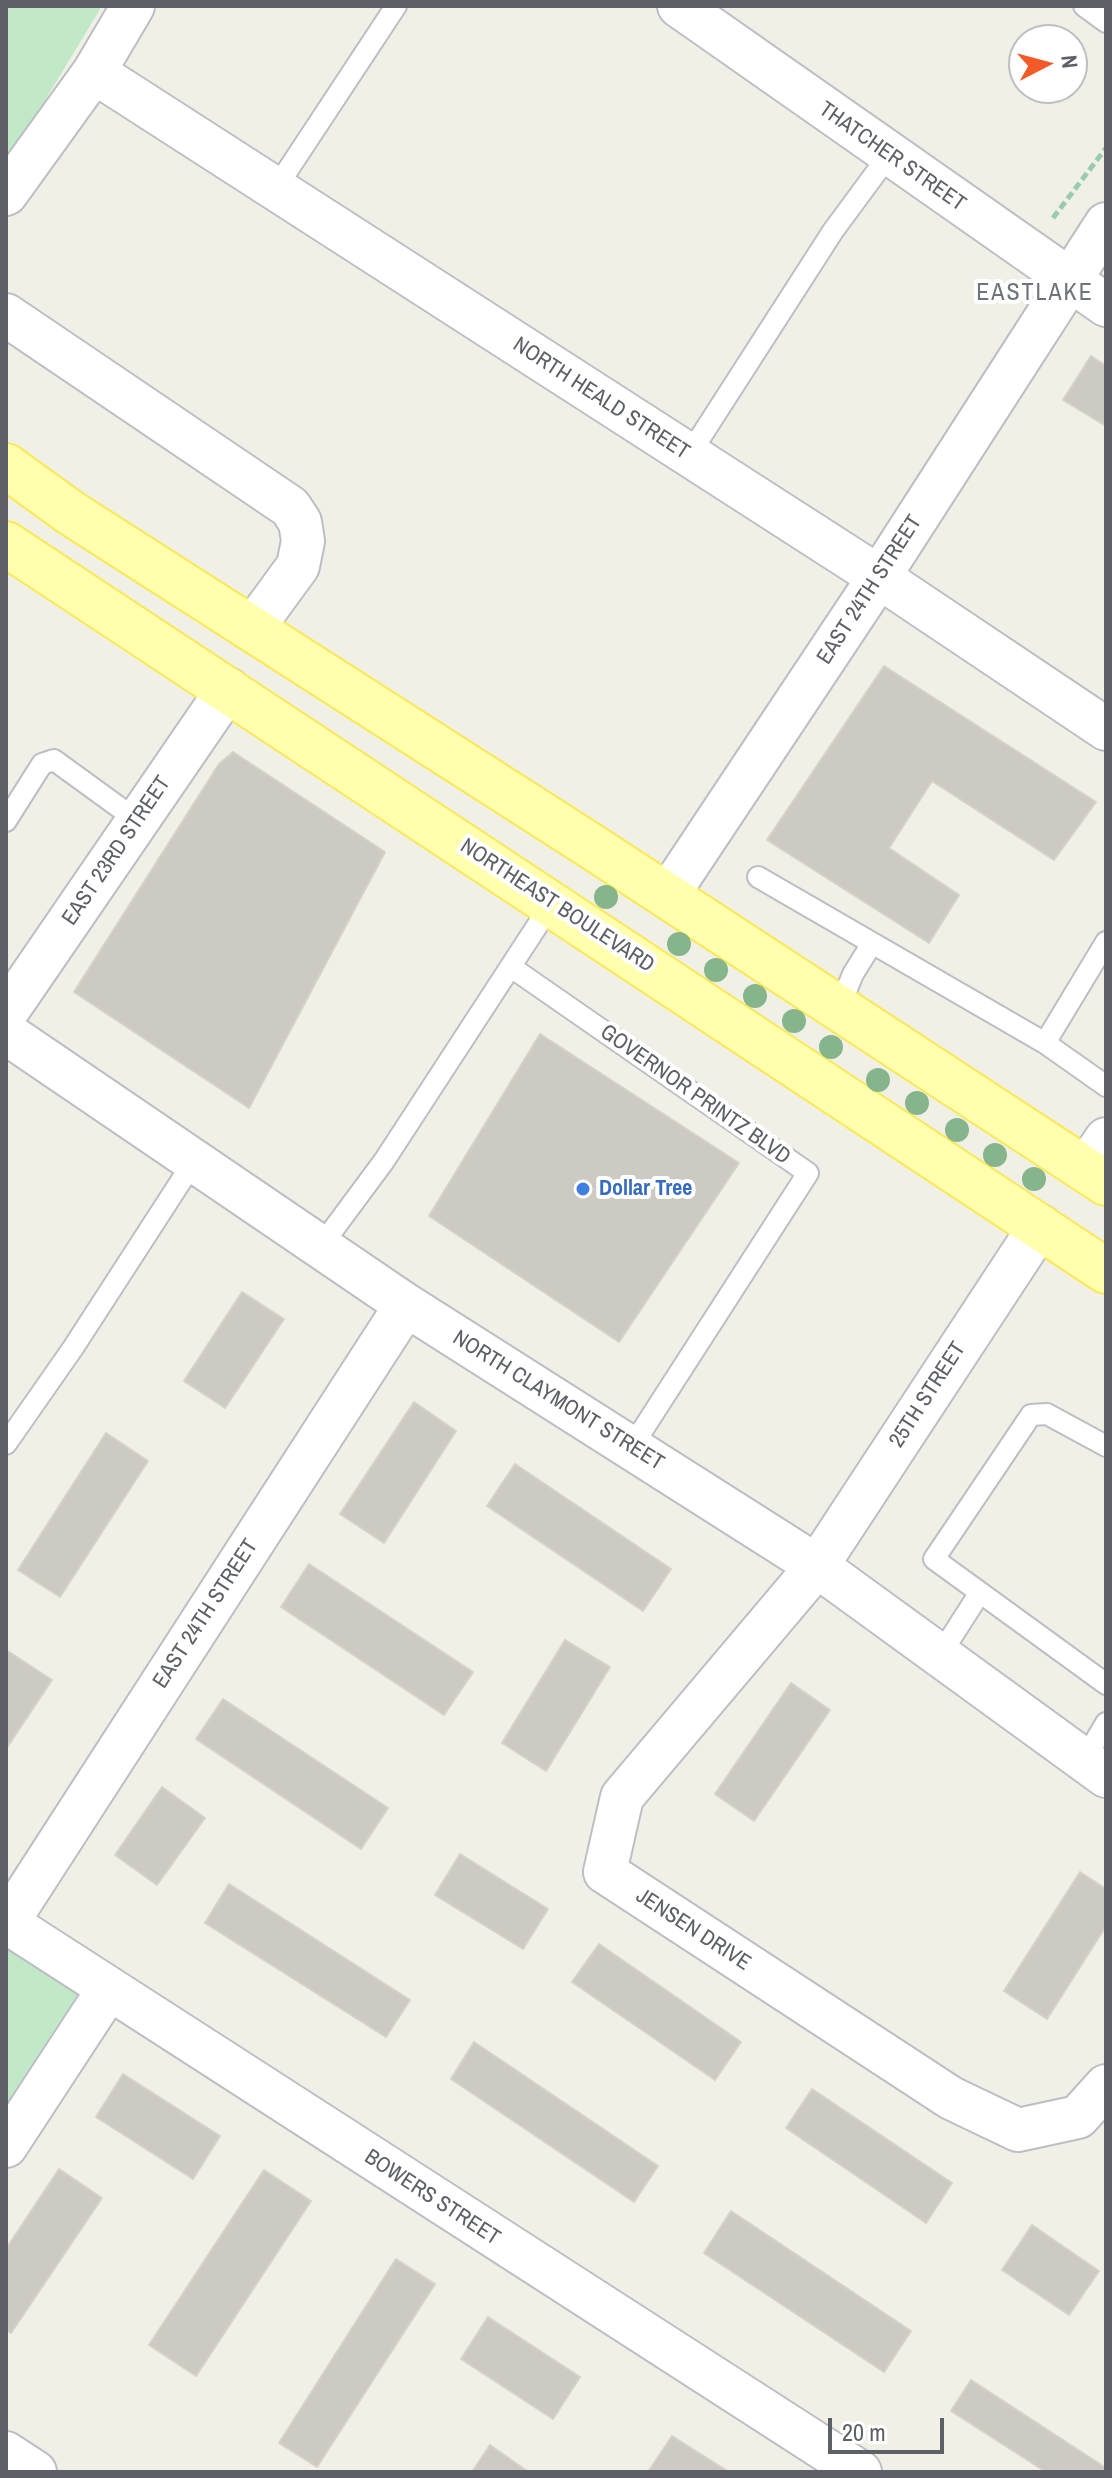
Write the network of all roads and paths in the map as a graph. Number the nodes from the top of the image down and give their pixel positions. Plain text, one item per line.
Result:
1 (133, 6) edge
2 (396, 6) edge
3 (679, 6) edge
4 (1084, 6) edge
5 (1106, 22) edge
6 (94, 72) junction
7 (889, 155) junction
8 (276, 188) junction
9 (6, 194) edge
10 (1106, 224) edge
11 (1069, 282) junction
12 (1106, 305) edge
13 (6, 315) edge
14 (689, 455) junction
15 (6, 466) edge
16 (6, 544) edge
17 (879, 577) junction
18 (252, 629) junction
19 (228, 689) junction
20 (1106, 729) edge
21 (6, 821) edge
22 (138, 821) junction
23 (591, 846) junction
24 (758, 877) dead end
25 (667, 896) junction
26 (552, 903) junction
27 (1106, 942) edge
28 (871, 945) junction
29 (511, 967) junction
30 (839, 1008) junction
31 (6, 1013) edge
32 (6, 1033) edge
33 (1045, 1043) junction
34 (1106, 1086) edge
35 (194, 1161) junction
36 (1099, 1164) edge
37 (1040, 1226) junction
38 (321, 1246) junction
39 (1106, 1271) edge
40 (406, 1305) junction
41 (6, 1444) edge
42 (1106, 1446) edge
43 (631, 1448) junction
44 (817, 1566) junction
45 (979, 1594) junction
46 (940, 1655) junction
47 (1106, 1684) edge
48 (1106, 1723) edge
49 (1095, 1768) edge
50 (6, 1923) edge
51 (108, 1990) junction
52 (1106, 2086) edge
53 (6, 2146) edge
54 (6, 2453) edge
55 (35, 2472) edge
56 (860, 2472) edge

1 - 6 street
2 - 8 lane
3 - 7 street, THATCHER STREET
4 - 5 lane
6 - 8 street, NORTH HEALD STREET
6 - 9 street
7 - 11 street, THATCHER STREET
7 - 14 lane
8 - 14 street, NORTH HEALD STREET
10 - 11 street, EAST 24TH STREET
11 - 12 street, THATCHER STREET
11 - 17 street, EAST 24TH STREET
13 - 18 street
14 - 17 street, NORTH HEALD STREET
15 - 18 main road
16 - 19 main road, NORTHEAST BOULEVARD
17 - 20 street, NORTH HEALD STREET
17 - 25 street, EAST 24TH STREET
18 - 23 main road
19 - 22 street, EAST 23RD STREET
19 - 23 main road
19 - 26 main road, NORTHEAST BOULEVARD
21 - 22 lane
22 - 31 street, EAST 23RD STREET
23 - 25 main road
24 - 28 lane
25 - 30 main road
26 - 29 lane
26 - 37 main road, NORTHEAST BOULEVARD
27 - 33 lane
28 - 30 lane
28 - 33 lane
29 - 38 lane
29 - 43 lane, GOVERNOR PRINTZ BLVD
30 - 36 main road
32 - 35 street, NORTH CLAYMONT STREET
33 - 34 lane
35 - 38 street, NORTH CLAYMONT STREET
35 - 41 lane
37 - 39 main road, NORTHEAST BOULEVARD
37 - 44 street, 25TH STREET
38 - 40 street, NORTH CLAYMONT STREET
40 - 43 street, NORTH CLAYMONT STREET
40 - 50 street, EAST 24TH STREET
42 - 45 lane
43 - 44 street, NORTH CLAYMONT STREET
44 - 46 street, NORTH CLAYMONT STREET
44 - 52 street, JENSEN DRIVE
45 - 46 lane
45 - 47 lane
46 - 49 street, NORTH CLAYMONT STREET
48 - 49 lane
50 - 51 street, BOWERS STREET
51 - 53 street
51 - 56 street, BOWERS STREET
54 - 55 street

